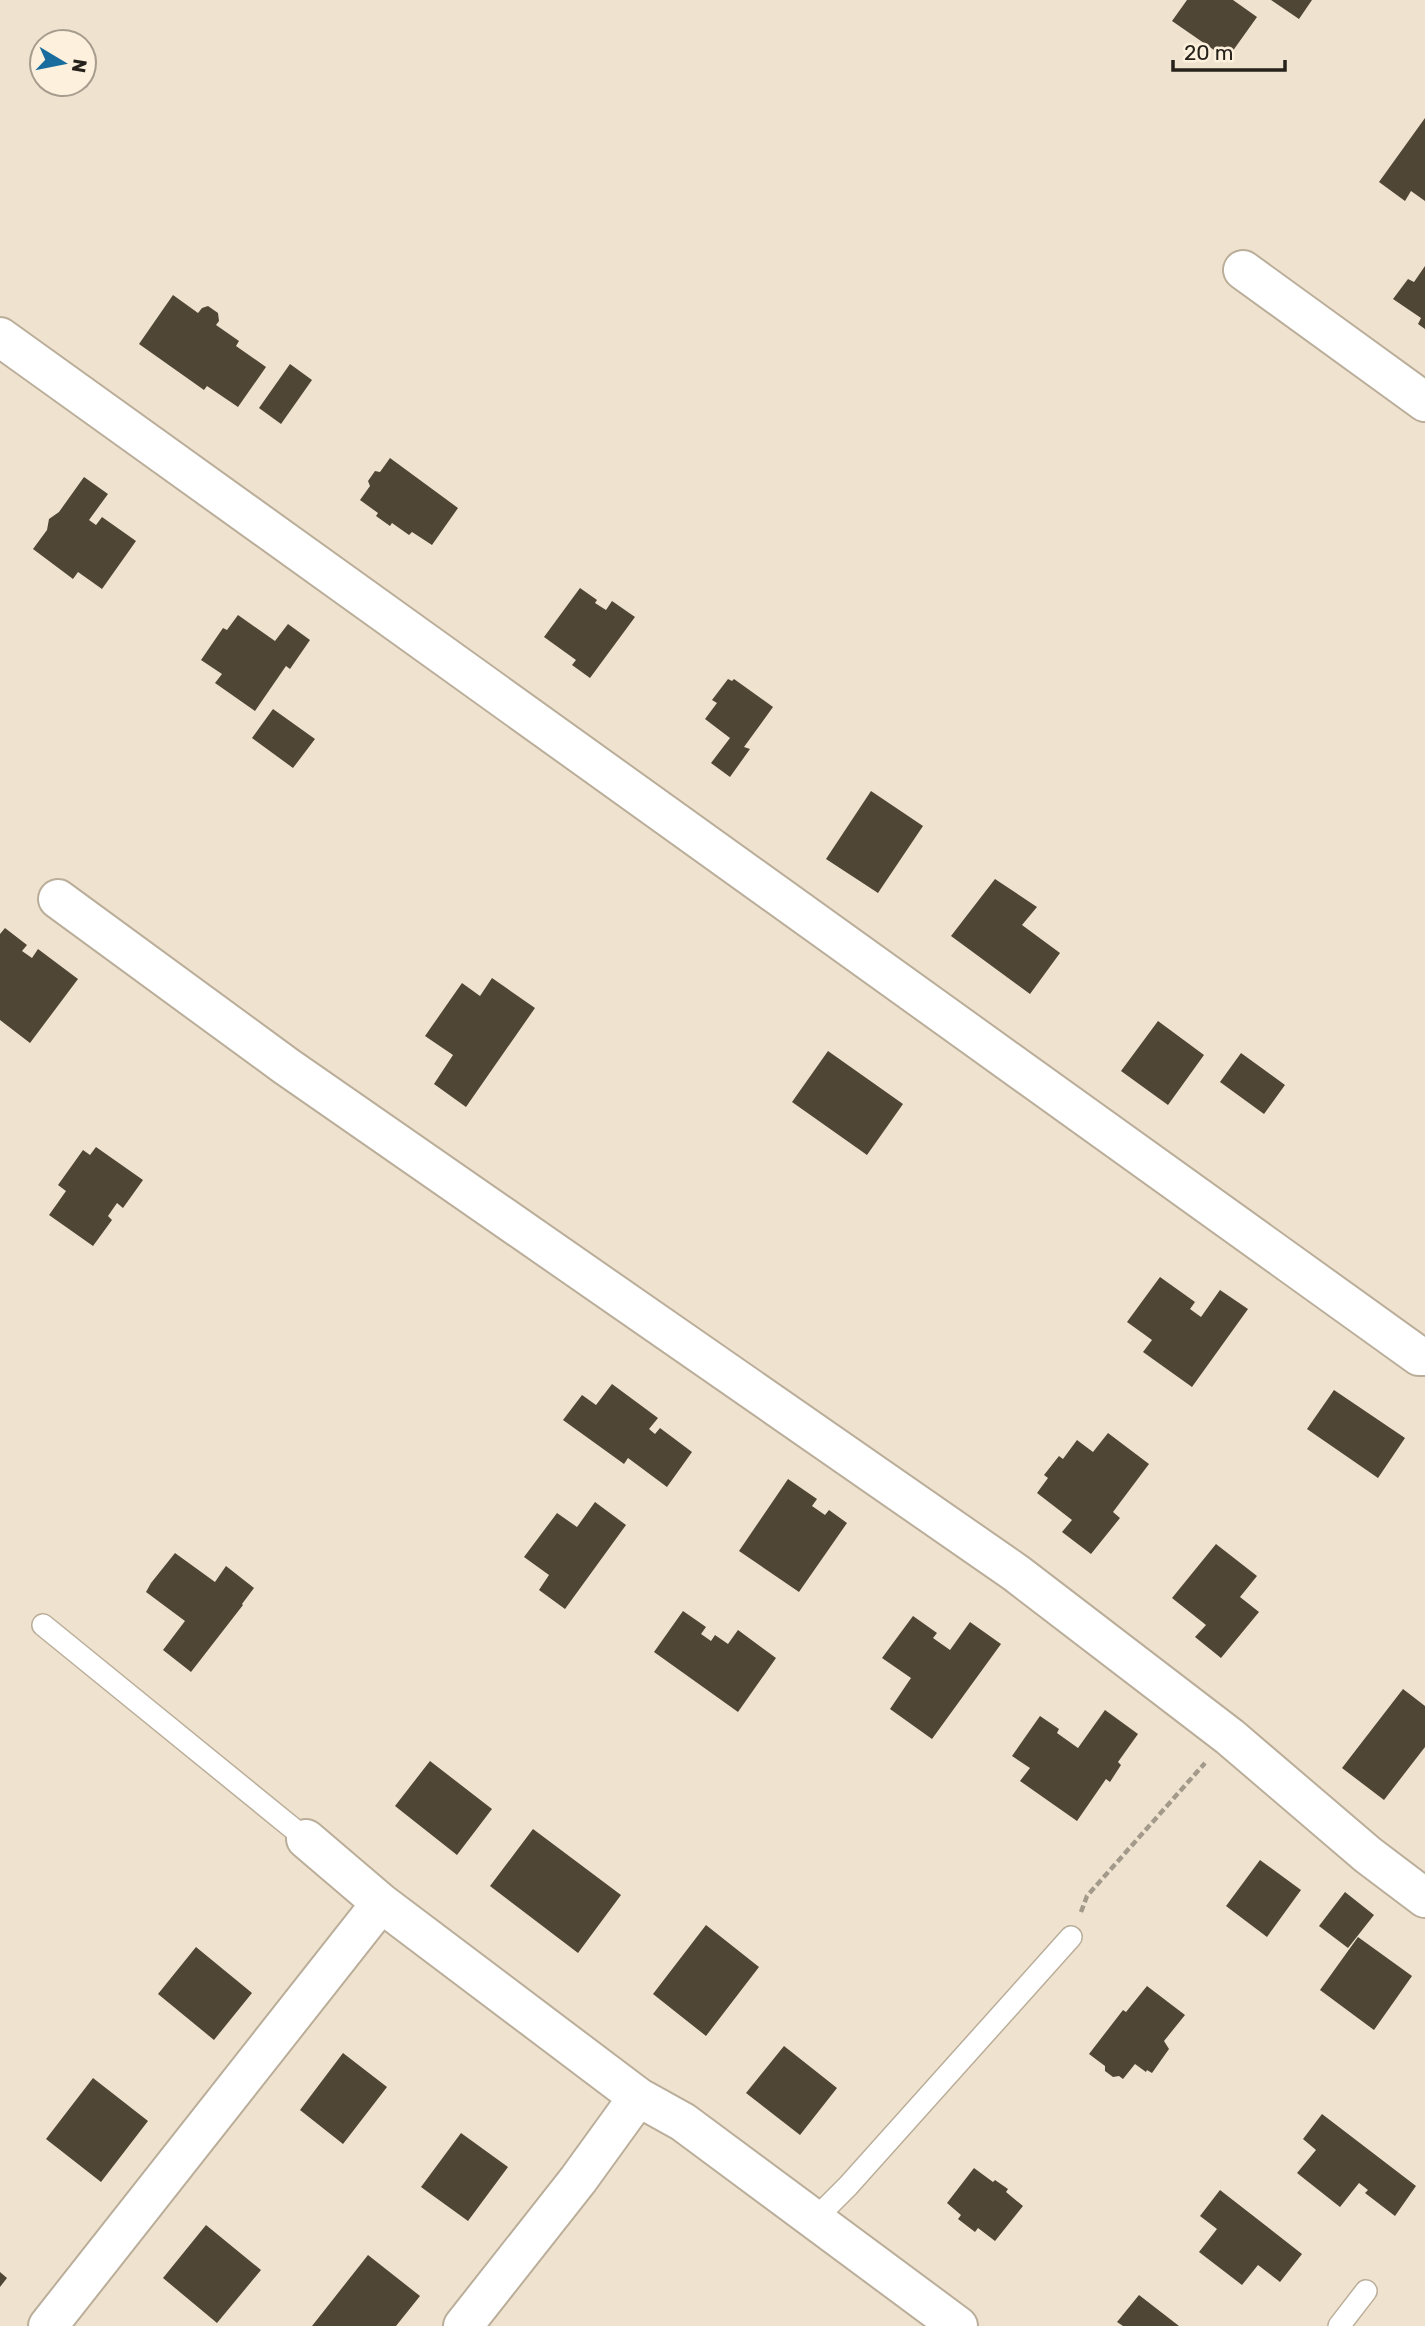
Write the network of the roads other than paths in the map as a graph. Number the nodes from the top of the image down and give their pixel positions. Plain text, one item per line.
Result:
1 (1243, 270) dead end
2 (0, 337) edge
3 (1425, 402) edge
4 (58, 899) dead end
5 (1425, 1356) edge
6 (43, 1625) dead end
7 (306, 1839) joint
8 (1425, 1898) edge
9 (382, 1903) junction
10 (1071, 1937) road end
11 (638, 2098) junction
12 (814, 2220) junction
13 (1366, 2291) dead end
14 (48, 2326) edge
15 (463, 2326) edge
16 (958, 2326) edge
17 (1339, 2326) edge

1 - 3 street
2 - 5 street
4 - 8 street
6 - 7 lane
7 - 9 street
9 - 11 street
9 - 14 street
10 - 12 lane
11 - 12 street
11 - 15 street
12 - 16 street
13 - 17 lane

